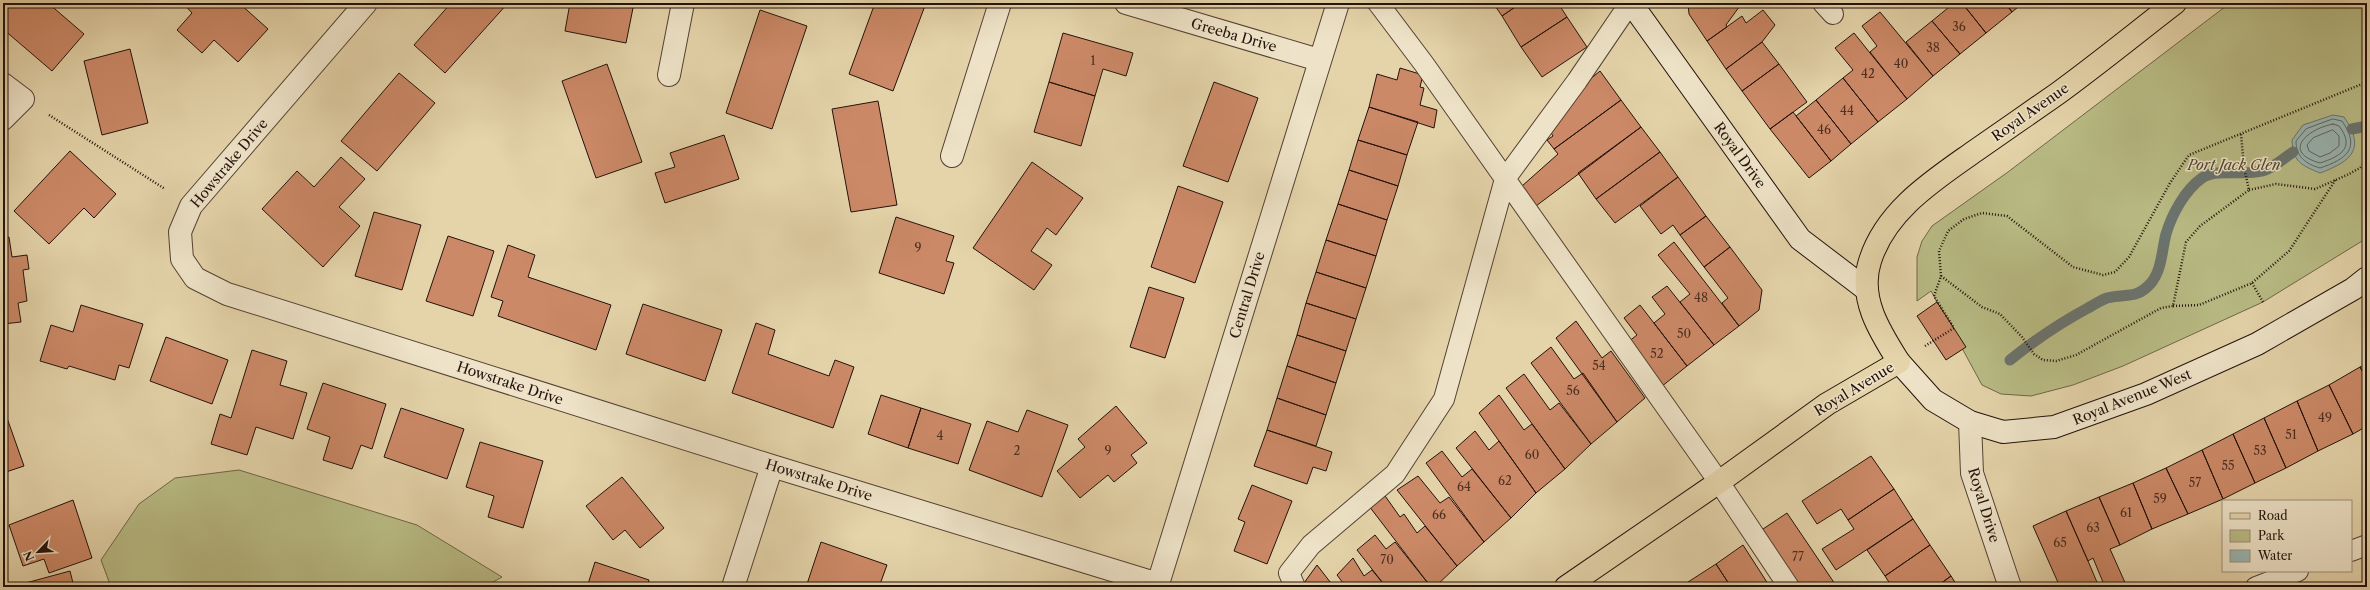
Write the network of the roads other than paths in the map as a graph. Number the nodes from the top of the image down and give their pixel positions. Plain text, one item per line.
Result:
1 (366, 3) edge
2 (683, 3) edge
3 (1000, 3) edge
4 (1126, 3) edge
5 (1338, 3) edge
6 (1378, 3) edge
7 (1630, 3) edge
8 (2175, 3) edge
9 (1320, 60) junction
10 (669, 75) dead end
11 (3, 84) edge
12 (3, 119) edge
13 (952, 156) dead end
14 (1505, 179) junction
15 (2367, 278) edge
16 (1867, 290) junction
17 (1899, 362) junction
18 (1970, 422) junction
19 (772, 466) junction
20 (1719, 482) junction
21 (2367, 545) edge
22 (2352, 551) edge
23 (2295, 572) edge
24 (1157, 586) edge
25 (733, 587) edge
26 (1295, 587) edge
27 (1566, 587) edge
28 (1789, 587) edge
29 (2010, 587) edge
30 (2256, 587) edge

1 - 19 street, Howstrake Drive
2 - 10 street
3 - 13 street
4 - 9 street, Greeba Drive
5 - 9 street, Central Drive
6 - 14 lane
7 - 14 lane
7 - 16 street, Royal Drive
8 - 16 main road, Royal Avenue
9 - 24 street, Central Drive
11 - 12 street
14 - 20 lane
14 - 26 lane
15 - 18 street, Royal Avenue West
16 - 17 main road, Royal Avenue
17 - 18 street, Royal Avenue West
17 - 20 main road, Royal Avenue
18 - 29 street, Royal Drive
19 - 24 street, Howstrake Drive
19 - 25 street
20 - 27 main road, Royal Avenue
20 - 28 lane
21 - 22 lane
23 - 30 lane

